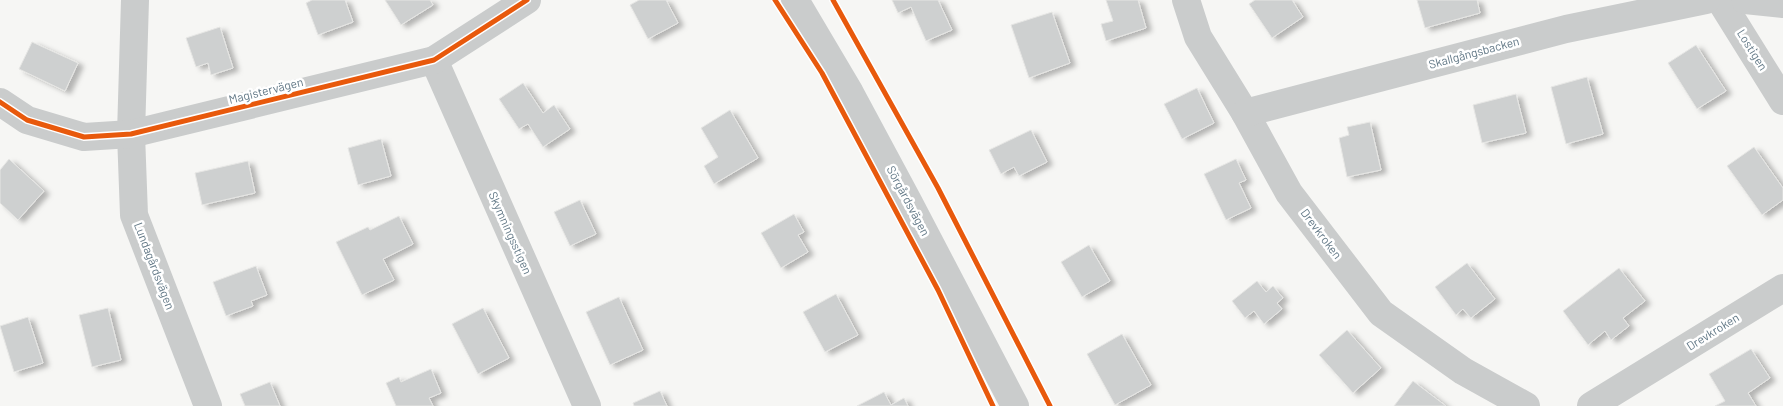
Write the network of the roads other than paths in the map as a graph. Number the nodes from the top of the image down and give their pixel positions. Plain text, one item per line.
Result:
1 (135, 0) edge
2 (527, 0) edge
3 (795, 0) edge
4 (1186, 0) edge
5 (1706, 0) edge
6 (1720, 0) edge
7 (1745, 0) edge
8 (1783, 4) edge
9 (434, 60) junction
10 (1783, 101) edge
11 (0, 102) edge
12 (1244, 113) junction
13 (131, 134) junction
14 (1783, 288) edge
15 (208, 406) edge
16 (587, 406) edge
17 (1015, 406) edge
18 (1526, 406) edge
19 (1591, 406) edge

1 - 13 street, Lundagårdsvägen
2 - 9 street, Magistervägen
3 - 17 street, Sörgårdsvägen
4 - 12 street, Drevkroken
5 - 12 street, Skallgångsbacken
6 - 10 street, Lostigen
7 - 8 street
9 - 13 street, Magistervägen
9 - 16 street, Skymningsstigen
11 - 13 street, Magistervägen
12 - 18 street, Drevkroken
13 - 15 street, Lundagårdsvägen
14 - 19 street, Drevkroken

